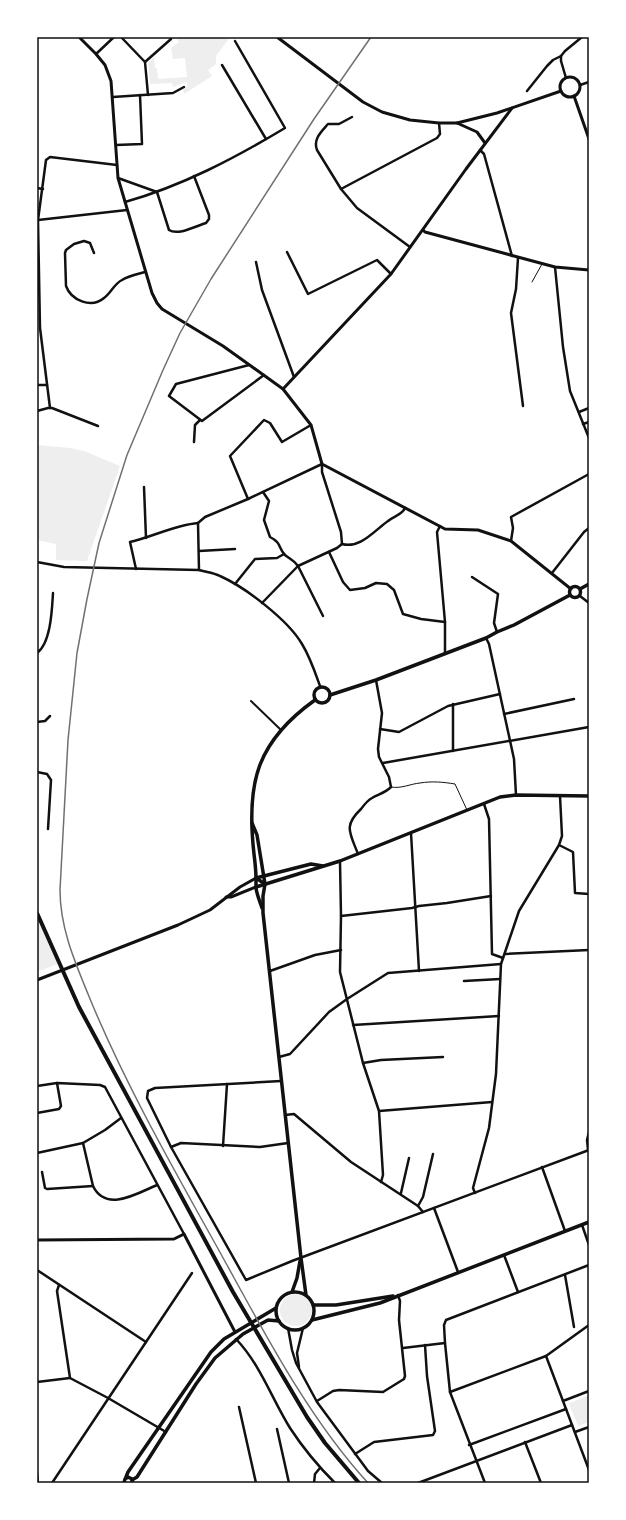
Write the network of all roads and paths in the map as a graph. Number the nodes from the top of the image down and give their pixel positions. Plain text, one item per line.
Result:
1 (80, 37) edge
2 (114, 37) edge
3 (121, 37) edge
4 (277, 37) edge
5 (582, 37) edge
6 (171, 39) dead end
7 (235, 41) dead end
8 (96, 54) junction
9 (561, 56) junction
10 (145, 62) junction
11 (222, 65) dead end
12 (566, 78) junction
13 (589, 82) edge
14 (580, 85) junction
15 (184, 87) dead end
16 (527, 91) dead end
17 (561, 91) junction
18 (140, 95) junction
19 (148, 95) junction
20 (574, 96) junction
21 (113, 97) junction
22 (512, 108) junction
23 (352, 117) dead end
24 (439, 123) junction
25 (457, 123) junction
26 (266, 139) junction
27 (589, 139) edge
28 (485, 143) junction
29 (116, 145) junction
30 (480, 150) junction
31 (117, 165) junction
32 (194, 176) junction
33 (118, 178) junction
34 (37, 188) edge
35 (43, 189) junction
36 (341, 189) junction
37 (158, 192) junction
38 (125, 202) junction
39 (127, 210) junction
40 (38, 220) junction
41 (423, 230) junction
42 (410, 247) junction
43 (287, 252) dead end
44 (94, 253) dead end
45 (512, 256) junction
46 (518, 258) junction
47 (38, 259) edge
48 (256, 262) dead end
49 (542, 264) junction
50 (555, 267) junction
51 (589, 270) edge
52 (145, 272) junction
53 (391, 274) junction
54 (532, 282) dead end
55 (249, 364) junction
56 (264, 375) junction
57 (294, 377) junction
58 (37, 385) edge
59 (47, 385) junction
60 (283, 389) junction
61 (523, 406) dead end
62 (50, 408) junction
63 (589, 408) edge
64 (37, 411) edge
65 (579, 412) junction
66 (201, 421) junction
67 (589, 422) edge
68 (583, 424) junction
69 (311, 425) junction
70 (98, 426) dead end
71 (589, 438) edge
72 (194, 442) dead end
73 (322, 464) junction
74 (589, 474) edge
75 (144, 487) dead end
76 (263, 492) junction
77 (248, 498) junction
78 (405, 508) junction
79 (198, 522) junction
80 (440, 526) junction
81 (589, 528) edge
82 (146, 538) junction
83 (511, 541) junction
84 (342, 544) junction
85 (235, 549) dead end
86 (199, 551) junction
87 (329, 552) junction
88 (284, 554) junction
89 (37, 562) edge
90 (298, 566) junction
91 (136, 569) junction
92 (199, 570) junction
93 (552, 573) junction
94 (472, 577) dead end
95 (235, 584) junction
96 (589, 584) edge
97 (571, 589) junction
98 (580, 589) junction
99 (53, 593) dead end
100 (570, 595) junction
101 (580, 596) junction
102 (262, 603) junction
103 (589, 603) edge
104 (323, 616) dead end
105 (445, 622) junction
106 (497, 632) junction
107 (486, 638) junction
108 (37, 653) edge
109 (444, 655) junction
110 (376, 680) junction
111 (320, 686) junction
112 (500, 694) junction
113 (330, 695) junction
114 (315, 700) junction
115 (574, 700) dead end
116 (251, 701) dead end
117 (453, 704) junction
118 (504, 714) junction
119 (50, 716) dead end
120 (37, 722) edge
121 (589, 727) edge
122 (380, 729) junction
123 (281, 730) junction
124 (510, 741) junction
125 (453, 751) junction
126 (383, 763) junction
127 (37, 772) edge
128 (391, 787) junction
129 (516, 795) junction
130 (560, 796) junction
131 (589, 796) edge
132 (484, 804) junction
133 (468, 810) junction
134 (252, 823) junction
135 (48, 829) dead end
136 (411, 833) junction
137 (559, 845) junction
138 (358, 854) junction
139 (340, 861) junction
140 (324, 866) junction
141 (264, 875) junction
142 (256, 878) junction
143 (265, 884) junction
144 (256, 887) junction
145 (589, 894) edge
146 (491, 896) junction
147 (226, 897) junction
148 (416, 907) junction
149 (37, 913) edge
150 (263, 913) junction
151 (341, 916) junction
152 (341, 950) junction
153 (589, 950) edge
154 (505, 954) junction
155 (503, 958) junction
156 (501, 964) junction
157 (269, 971) junction
158 (419, 971) junction
159 (500, 979) junction
160 (37, 980) edge
161 (464, 982) dead end
162 (347, 999) junction
163 (498, 1016) junction
164 (353, 1025) junction
165 (279, 1057) junction
166 (443, 1057) dead end
167 (363, 1064) junction
168 (281, 1081) junction
169 (57, 1083) junction
170 (227, 1084) junction
171 (37, 1086) edge
172 (492, 1102) junction
173 (379, 1111) junction
174 (37, 1113) edge
175 (285, 1115) junction
176 (121, 1118) junction
177 (589, 1132) edge
178 (83, 1143) junction
179 (288, 1143) junction
180 (223, 1146) junction
181 (171, 1147) junction
182 (589, 1150) edge
183 (37, 1153) edge
184 (433, 1154) dead end
185 (409, 1158) dead end
186 (542, 1167) junction
187 (42, 1172) dead end
188 (381, 1182) junction
189 (157, 1185) junction
190 (93, 1186) junction
191 (401, 1193) junction
192 (475, 1193) junction
193 (418, 1206) junction
194 (434, 1208) junction
195 (423, 1212) junction
196 (589, 1222) edge
197 (582, 1225) junction
198 (565, 1231) junction
199 (184, 1234) junction
200 (37, 1240) edge
201 (589, 1245) edge
202 (504, 1254) junction
203 (301, 1258) junction
204 (589, 1265) edge
205 (37, 1270) edge
206 (192, 1272) dead end
207 (458, 1272) junction
208 (565, 1275) junction
209 (58, 1285) junction
210 (292, 1292) junction
211 (518, 1292) junction
212 (306, 1295) junction
213 (398, 1295) junction
214 (314, 1305) junction
215 (276, 1308) junction
216 (312, 1320) junction
217 (279, 1321) junction
218 (589, 1325) edge
219 (574, 1327) dead end
220 (288, 1328) junction
221 (303, 1328) junction
222 (235, 1332) junction
223 (236, 1338) junction
224 (146, 1342) junction
225 (446, 1343) junction
226 (425, 1345) junction
227 (403, 1348) junction
228 (546, 1356) junction
229 (300, 1372) junction
230 (70, 1378) junction
231 (37, 1382) edge
232 (589, 1391) edge
233 (450, 1392) junction
234 (108, 1398) junction
235 (563, 1401) junction
236 (317, 1402) junction
237 (239, 1408) dead end
238 (566, 1409) junction
239 (572, 1425) junction
240 (589, 1427) edge
241 (160, 1428) junction
242 (278, 1429) dead end
243 (166, 1432) junction
244 (574, 1432) junction
245 (525, 1442) junction
246 (470, 1445) junction
247 (355, 1454) junction
248 (476, 1461) junction
249 (320, 1468) junction
250 (589, 1470) edge
251 (37, 1473) edge
252 (126, 1477) junction
253 (132, 1482) edge
254 (38, 1483) edge
255 (52, 1483) edge
256 (124, 1483) edge
257 (256, 1483) edge
258 (289, 1483) edge
259 (314, 1483) edge
260 (335, 1483) edge
261 (358, 1483) edge
262 (382, 1483) edge
263 (418, 1483) edge
264 (485, 1483) edge
265 (541, 1483) edge

1 - 8 street
2 - 8 street
3 - 10 street
4 - 24 street
5 - 9 street
6 - 10 street
7 - 26 street
8 - 21 street
9 - 12 street
9 - 16 street
10 - 19 street
11 - 26 street
12 - 14 street
12 - 17 street
13 - 14 street
14 - 20 street
15 - 19 street
17 - 20 street
17 - 22 street
18 - 19 street
18 - 21 street
18 - 29 street
20 - 27 street
21 - 29 street
22 - 25 street
22 - 28 street
23 - 36 street
24 - 25 street
24 - 36 street
25 - 28 street
26 - 32 street
28 - 30 street
29 - 31 street
30 - 41 street
30 - 45 street
31 - 33 street
31 - 35 street
32 - 37 street
32 - 37 street
33 - 37 street
33 - 38 street
34 - 35 street
35 - 40 street
36 - 42 street
37 - 38 street
38 - 39 street
39 - 40 street
39 - 52 street
40 - 47 street
41 - 42 street
41 - 45 street
42 - 53 street
43 - 53 street
44 - 52 street
45 - 46 street
46 - 49 street
46 - 61 street
47 - 59 street
48 - 57 street
49 - 50 street
49 - 54 lane
50 - 51 street
50 - 65 street
52 - 55 street
53 - 57 street
55 - 56 street
55 - 66 street
56 - 60 street
56 - 66 street
57 - 60 street
58 - 59 street
59 - 62 street
60 - 69 street
62 - 64 street
62 - 70 street
63 - 65 street
65 - 68 street
66 - 72 street
67 - 68 street
68 - 71 street
69 - 73 street
69 - 77 street
73 - 76 street
73 - 78 street
73 - 84 street
74 - 83 street
75 - 82 street
76 - 77 street
76 - 88 street
77 - 79 street
78 - 80 street
78 - 84 street
79 - 82 street
79 - 86 street
80 - 83 street
80 - 105 street
81 - 93 street
82 - 91 street
83 - 93 street
84 - 87 street
85 - 86 street
86 - 92 street
87 - 90 street
87 - 105 street
88 - 90 street
88 - 95 street
89 - 91 street
90 - 102 street
90 - 104 street
91 - 92 street
92 - 95 street
93 - 97 street
94 - 106 street
95 - 102 street
96 - 98 main road
97 - 98 main road
97 - 100 main road
98 - 101 main road
99 - 108 street
100 - 101 main road
100 - 106 main road
101 - 103 street
102 - 111 street
105 - 109 street
106 - 107 main road
107 - 109 main road
107 - 112 street
109 - 110 main road
110 - 113 main road
110 - 122 street
111 - 113 main road
111 - 114 main road
112 - 117 street
112 - 118 street
113 - 114 main road
114 - 123 main road
115 - 118 street
116 - 123 street
117 - 122 street
117 - 125 street
118 - 124 street
119 - 120 street
121 - 124 street
122 - 126 street
123 - 134 main road
124 - 125 street
124 - 129 street
125 - 126 street
126 - 128 street
127 - 135 street
128 - 133 lane
128 - 138 street
129 - 130 main road
129 - 132 main road
130 - 131 main road
130 - 137 street
132 - 133 main road
132 - 146 street
133 - 136 main road
134 - 141 main road
134 - 142 main road
136 - 138 main road
136 - 148 street
137 - 145 street
137 - 154 street
138 - 139 main road
139 - 140 main road
139 - 151 street
140 - 141 main road
140 - 143 main road
141 - 142 main road
141 - 143 main road
142 - 143 main road
142 - 144 main road
142 - 147 street
143 - 144 main road
143 - 150 main road
144 - 147 street
144 - 150 main road
146 - 148 street
146 - 155 street
147 - 160 street
148 - 151 street
148 - 158 street
149 - 261 main road
150 - 157 main road
151 - 152 street
152 - 157 street
152 - 162 street
153 - 154 street
154 - 155 street
155 - 156 street
156 - 158 street
156 - 159 street
157 - 165 main road
158 - 162 street
159 - 161 street
159 - 163 street
162 - 164 street
162 - 165 street
163 - 164 street
163 - 172 street
164 - 167 street
165 - 168 main road
166 - 167 street
167 - 173 street
168 - 170 street
168 - 175 main road
169 - 171 street
169 - 174 street
169 - 176 street
170 - 180 street
170 - 181 street
172 - 173 street
172 - 192 street
173 - 188 street
175 - 179 main road
175 - 188 street
176 - 178 street
176 - 189 street
177 - 182 street
178 - 183 street
178 - 190 street
179 - 180 street
179 - 203 main road
180 - 181 street
181 - 203 street
182 - 186 street
184 - 193 street
185 - 191 street
186 - 192 street
186 - 198 street
187 - 190 street
188 - 191 street
189 - 190 street
189 - 199 street
191 - 193 street
192 - 194 street
193 - 195 street
194 - 195 street
194 - 207 street
195 - 203 street
196 - 197 main road
197 - 198 main road
197 - 201 street
198 - 202 main road
199 - 200 street
199 - 222 street
202 - 207 main road
202 - 211 street
203 - 210 main road
203 - 212 main road
204 - 208 street
205 - 209 street
206 - 224 street
207 - 213 main road
208 - 211 street
208 - 219 street
209 - 224 street
209 - 230 street
210 - 212 main road
210 - 215 main road
211 - 225 street
212 - 214 main road
213 - 214 main road
213 - 216 main road
213 - 227 street
214 - 216 main road
215 - 217 main road
215 - 222 main road
216 - 221 main road
217 - 220 main road
217 - 223 main road
218 - 228 street
220 - 221 main road
220 - 229 street
221 - 229 street
222 - 241 main road
223 - 243 main road
223 - 249 street
224 - 234 street
225 - 226 street
225 - 233 street
226 - 227 street
226 - 247 street
227 - 236 street
228 - 233 street
228 - 235 street
229 - 236 street
230 - 231 street
230 - 234 street
232 - 235 street
233 - 246 street
234 - 241 street
234 - 255 street
235 - 238 street
236 - 247 street
237 - 257 street
238 - 239 street
238 - 246 street
239 - 244 street
239 - 245 street
240 - 244 street
241 - 243 street
241 - 252 main road
242 - 258 street
243 - 253 main road
244 - 250 street
245 - 248 street
245 - 265 street
246 - 248 street
247 - 262 street
248 - 263 street
248 - 264 street
249 - 259 street
249 - 260 street
251 - 254 street
252 - 253 main road
252 - 256 main road

